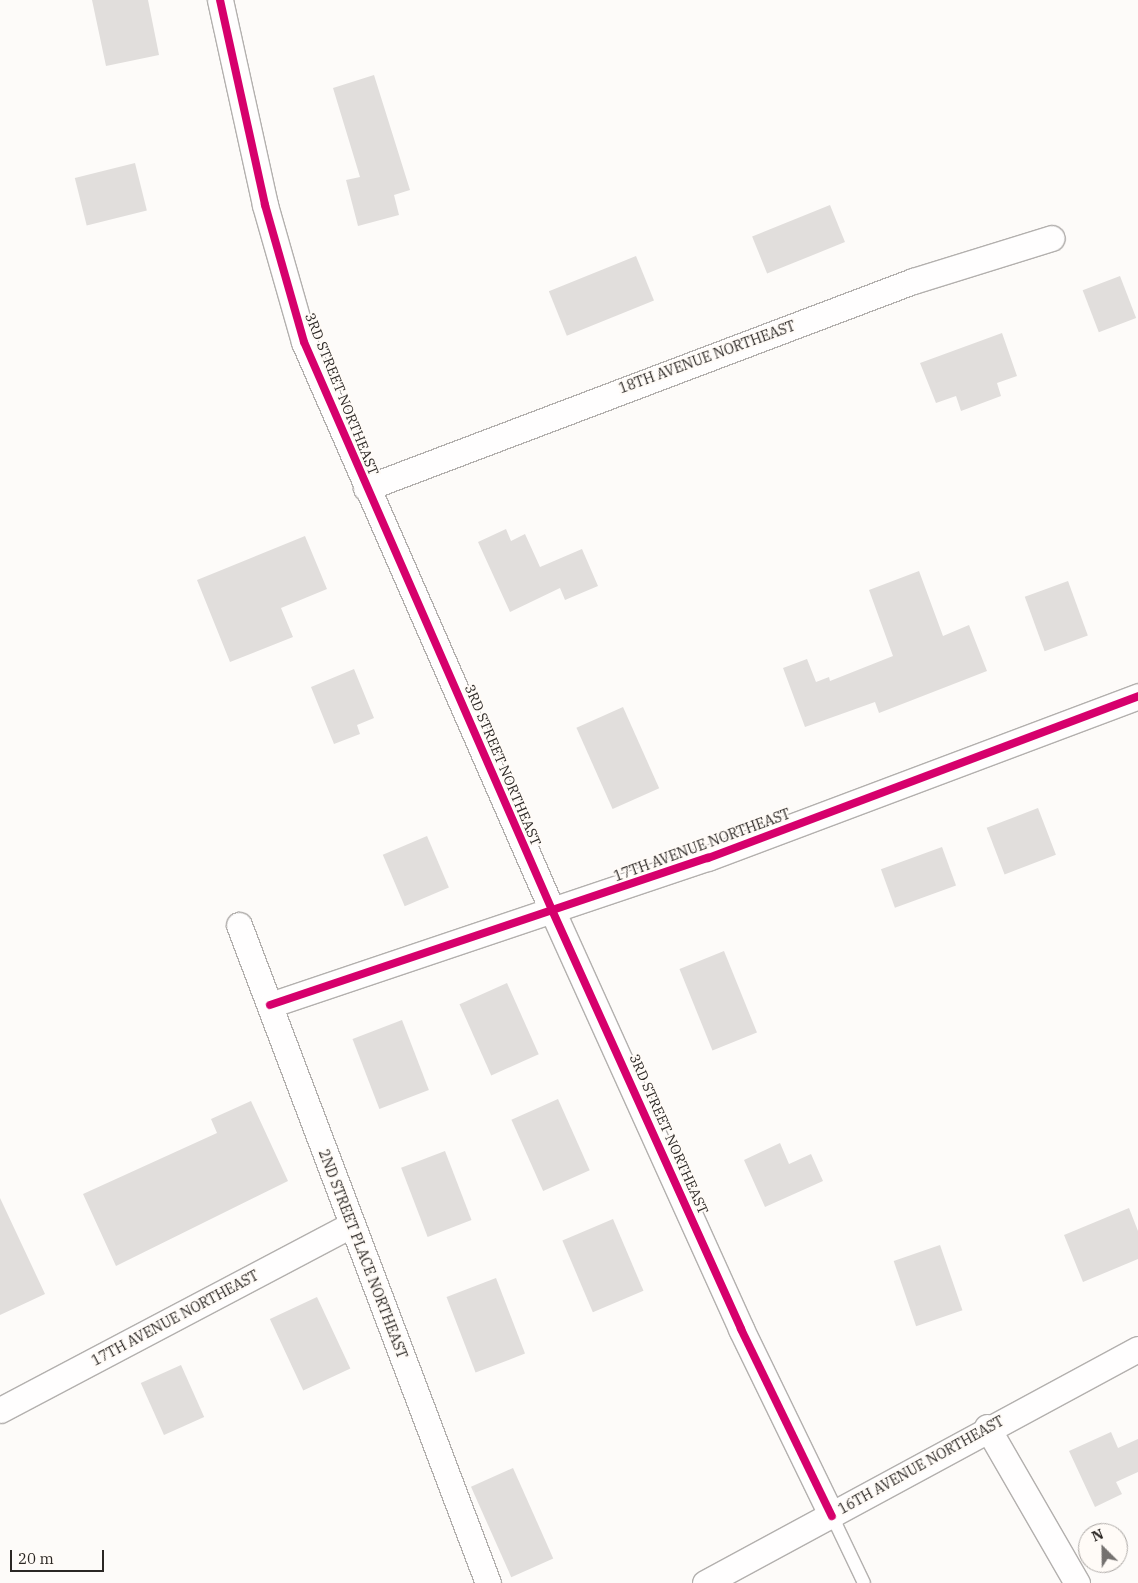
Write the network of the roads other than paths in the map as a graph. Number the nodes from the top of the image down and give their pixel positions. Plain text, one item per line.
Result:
1 (220, 0) edge
2 (1052, 238) dead end
3 (366, 488) junction
4 (1138, 696) edge
5 (552, 910) junction
6 (239, 925) dead end
7 (270, 1005) junction
8 (351, 1225) junction
9 (1138, 1349) edge
10 (0, 1410) edge
11 (987, 1427) junction
12 (832, 1516) junction
13 (488, 1583) edge
14 (705, 1583) edge
15 (864, 1583) edge
16 (1077, 1583) edge

1 - 3 street, 3RD STREET NORTHEAST
2 - 3 street, 18TH AVENUE NORTHEAST
3 - 5 street, 3RD STREET NORTHEAST
4 - 5 street, 17TH AVENUE NORTHEAST
5 - 7 street, 17TH AVENUE NORTHEAST
5 - 12 street, 3RD STREET NORTHEAST
6 - 7 street, 2ND STREET PLACE NORTHEAST
7 - 8 street, 2ND STREET PLACE NORTHEAST
8 - 10 street, 17TH AVENUE NORTHEAST
8 - 13 street, 2ND STREET PLACE NORTHEAST
9 - 11 street, 16TH AVENUE NORTHEAST
11 - 12 street, 16TH AVENUE NORTHEAST
11 - 16 street
12 - 14 street, 16TH AVENUE NORTHEAST
12 - 15 lane, 3RD STREET NORTHEAST

